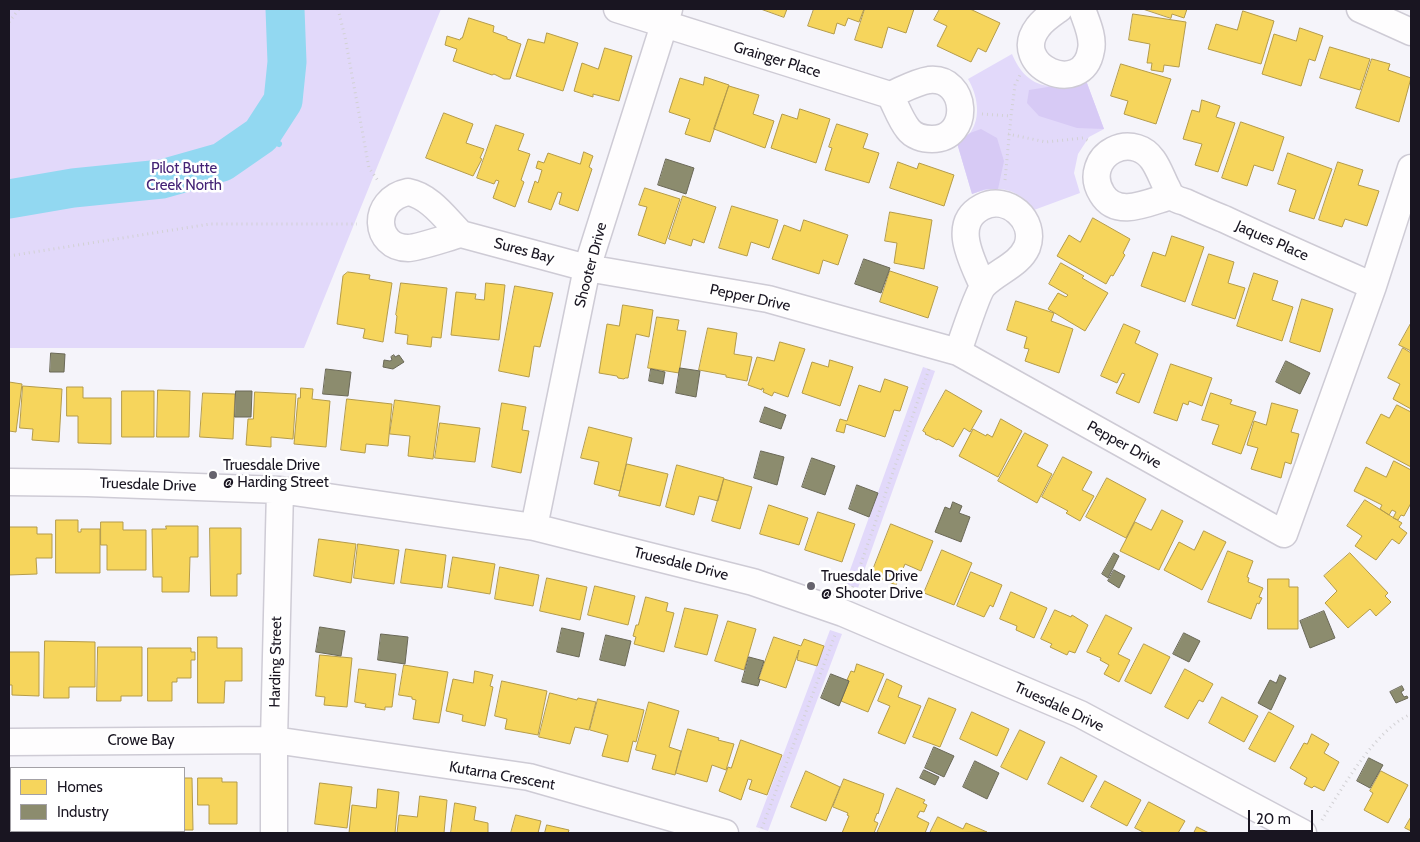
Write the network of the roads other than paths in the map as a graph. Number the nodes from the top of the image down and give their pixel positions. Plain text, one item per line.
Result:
1 (617, 9) edge
2 (1059, 9) edge
3 (1082, 9) edge
4 (1360, 9) edge
5 (666, 17) edge
6 (1411, 32) edge
7 (890, 95) junction
8 (1411, 168) edge
9 (1171, 196) junction
10 (461, 234) junction
11 (587, 268) junction
12 (983, 286) junction
13 (1373, 286) junction
14 (958, 352) junction
15 (9, 482) edge
16 (280, 490) junction
17 (534, 527) junction
18 (274, 740) junction
19 (9, 742) edge
20 (1296, 829) edge
21 (274, 833) edge
22 (725, 833) edge

1 - 5 street, Grainger Place
2 - 3 street
4 - 6 street
5 - 7 street, Grainger Place
5 - 11 street, Shooter Drive
7 - 7 street
8 - 13 street, Pepper Drive
9 - 9 street
9 - 13 street, Jaques Place
10 - 10 street, Sures Bay
10 - 11 street, Sures Bay
11 - 14 street, Pepper Drive
11 - 17 street, Shooter Drive
12 - 12 street
12 - 14 street
13 - 14 street, Pepper Drive
15 - 16 street, Truesdale Drive
16 - 17 street, Truesdale Drive
16 - 18 street, Harding Street
17 - 20 street, Truesdale Drive
18 - 19 street, Crowe Bay
18 - 21 street, Harding Street
18 - 22 street, Kutarna Crescent

